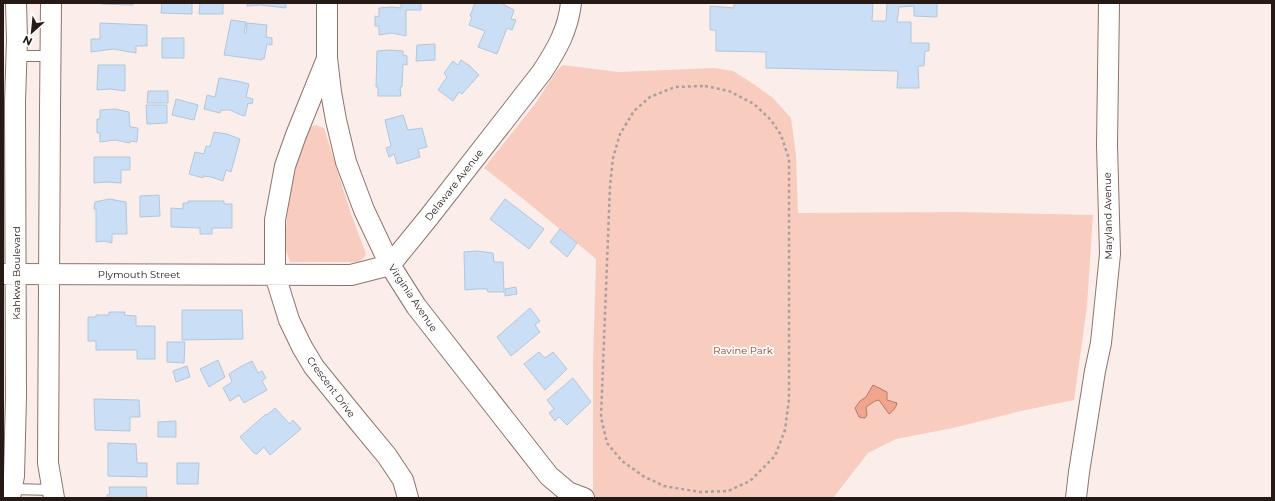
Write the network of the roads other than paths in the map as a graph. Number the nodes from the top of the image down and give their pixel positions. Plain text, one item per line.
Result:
1 (16, 3) edge
2 (51, 3) edge
3 (327, 3) edge
4 (571, 3) edge
5 (1109, 3) edge
6 (16, 56) junction
7 (50, 56) junction
8 (327, 58) junction
9 (390, 265) junction
10 (9, 274) edge
11 (50, 274) junction
12 (275, 275) junction
13 (406, 489) edge
14 (10, 494) edge
15 (53, 494) edge
16 (416, 498) edge
17 (584, 498) edge
18 (1076, 498) edge

1 - 6 street, Kahkwa Boulevard
2 - 7 street, Kahkwa Boulevard
3 - 8 street, Virginia Avenue
4 - 9 street, Delaware Avenue
5 - 18 street, Maryland Avenue
6 - 7 lane
6 - 10 street, Kahkwa Boulevard
7 - 11 street, Kahkwa Boulevard
8 - 9 street, Virginia Avenue
8 - 12 street, Crescent Drive
9 - 12 street
9 - 17 street, Virginia Avenue
10 - 11 street, Plymouth Street
10 - 14 street, Kahkwa Boulevard
11 - 12 street, Plymouth Street
11 - 15 street, Kahkwa Boulevard
12 - 13 street, Crescent Drive
13 - 16 street, Crescent Drive
14 - 15 lane, Kahkwa Boulevard

